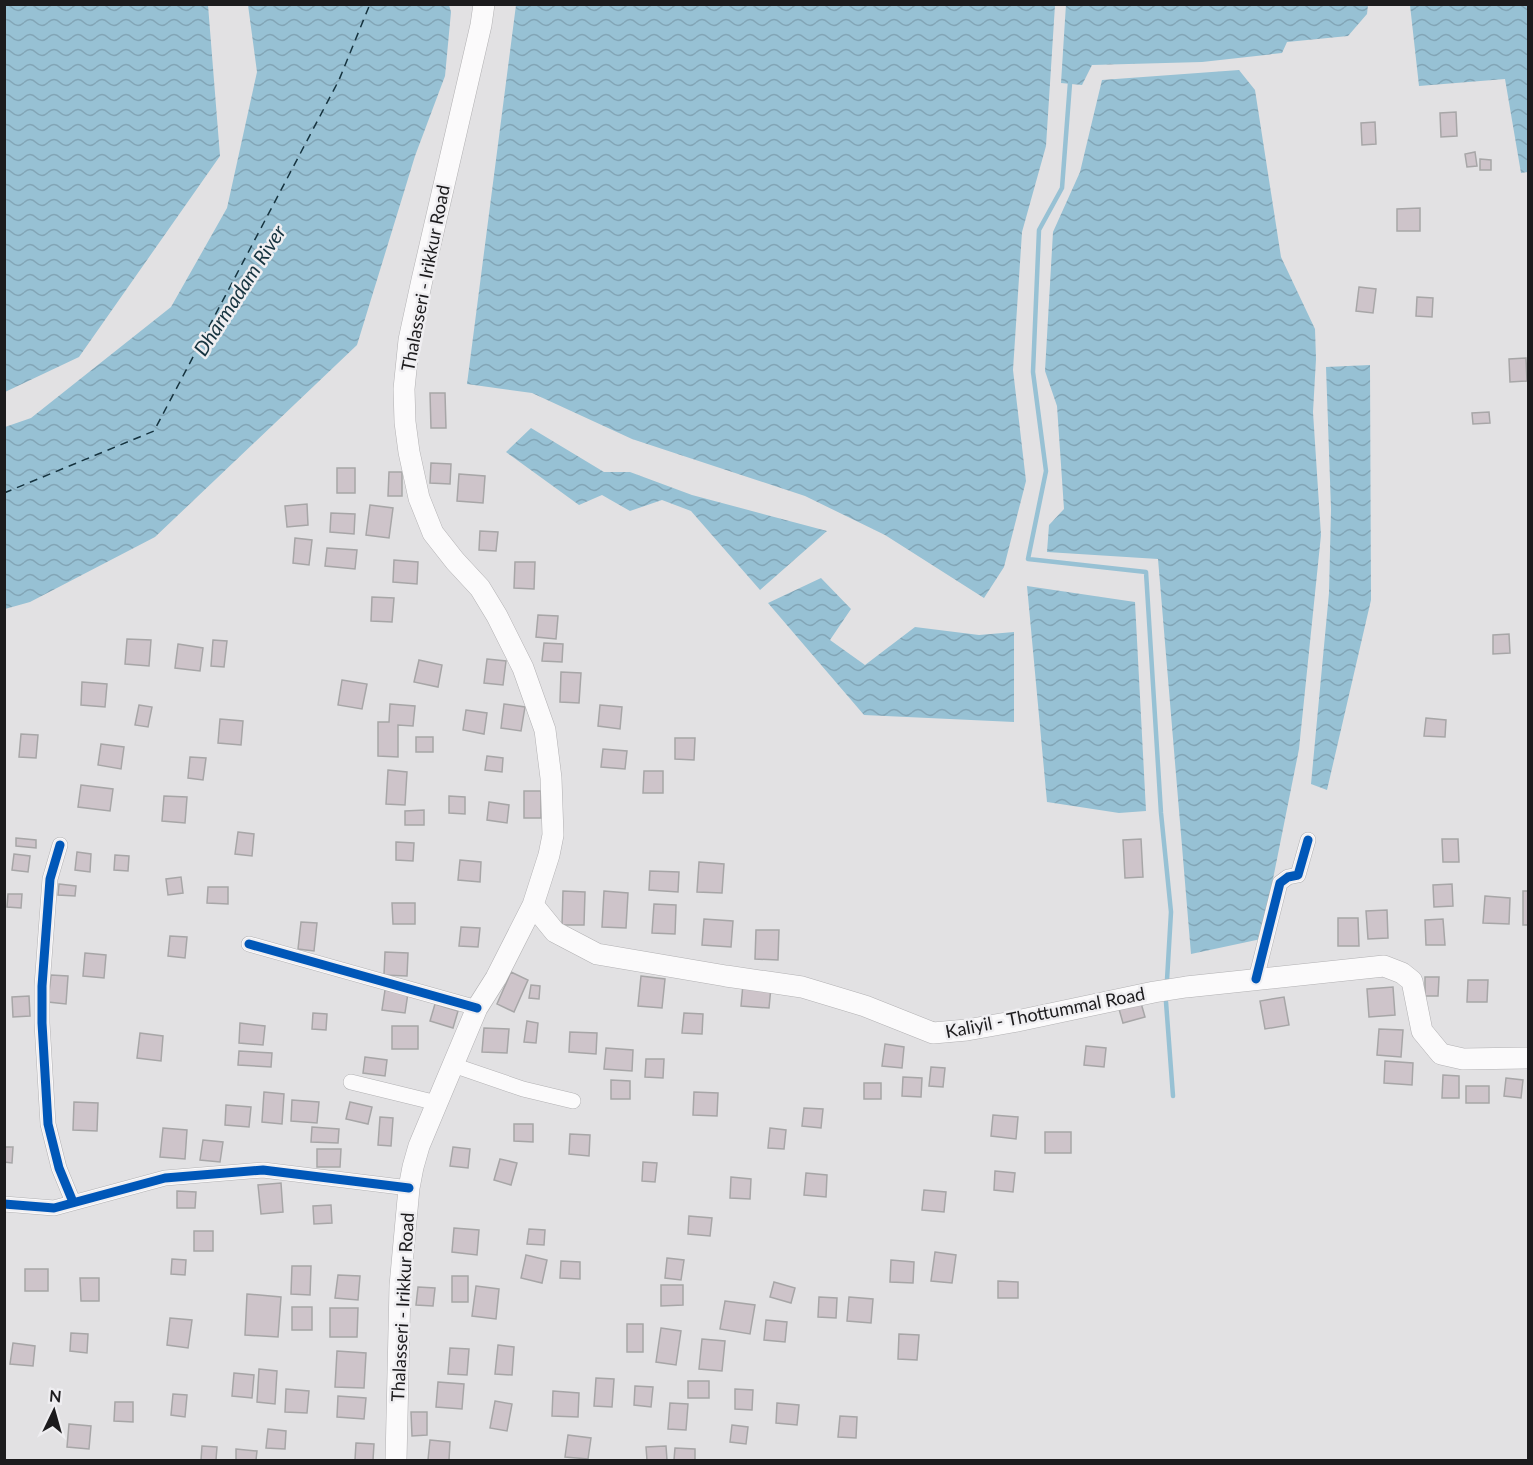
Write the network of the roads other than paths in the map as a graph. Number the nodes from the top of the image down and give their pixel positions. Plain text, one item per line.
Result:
1 (484, 4) edge
2 (1308, 840) dead end
3 (60, 845) dead end
4 (533, 905) junction
5 (249, 944) dead end
6 (1256, 979) junction
7 (477, 1008) junction
8 (1528, 1058) edge
9 (453, 1065) junction
10 (351, 1082) dead end
11 (573, 1101) dead end
12 (436, 1103) junction
13 (409, 1188) junction
14 (74, 1202) junction
15 (4, 1204) edge
16 (396, 1461) edge

1 - 4 main road, Thalasseri - Irikkur Road
2 - 6 street
3 - 14 street
4 - 6 main road, Kaliyil - Thottummal Road
4 - 7 main road, Thalasseri - Irikkur Road
5 - 7 street
6 - 8 main road, Kaliyil - Thottummal Road
7 - 9 main road, Thalasseri - Irikkur Road
9 - 11 street
9 - 12 main road, Thalasseri - Irikkur Road
10 - 12 street
12 - 13 main road, Thalasseri - Irikkur Road
13 - 14 street
13 - 16 main road, Thalasseri - Irikkur Road
14 - 15 street

